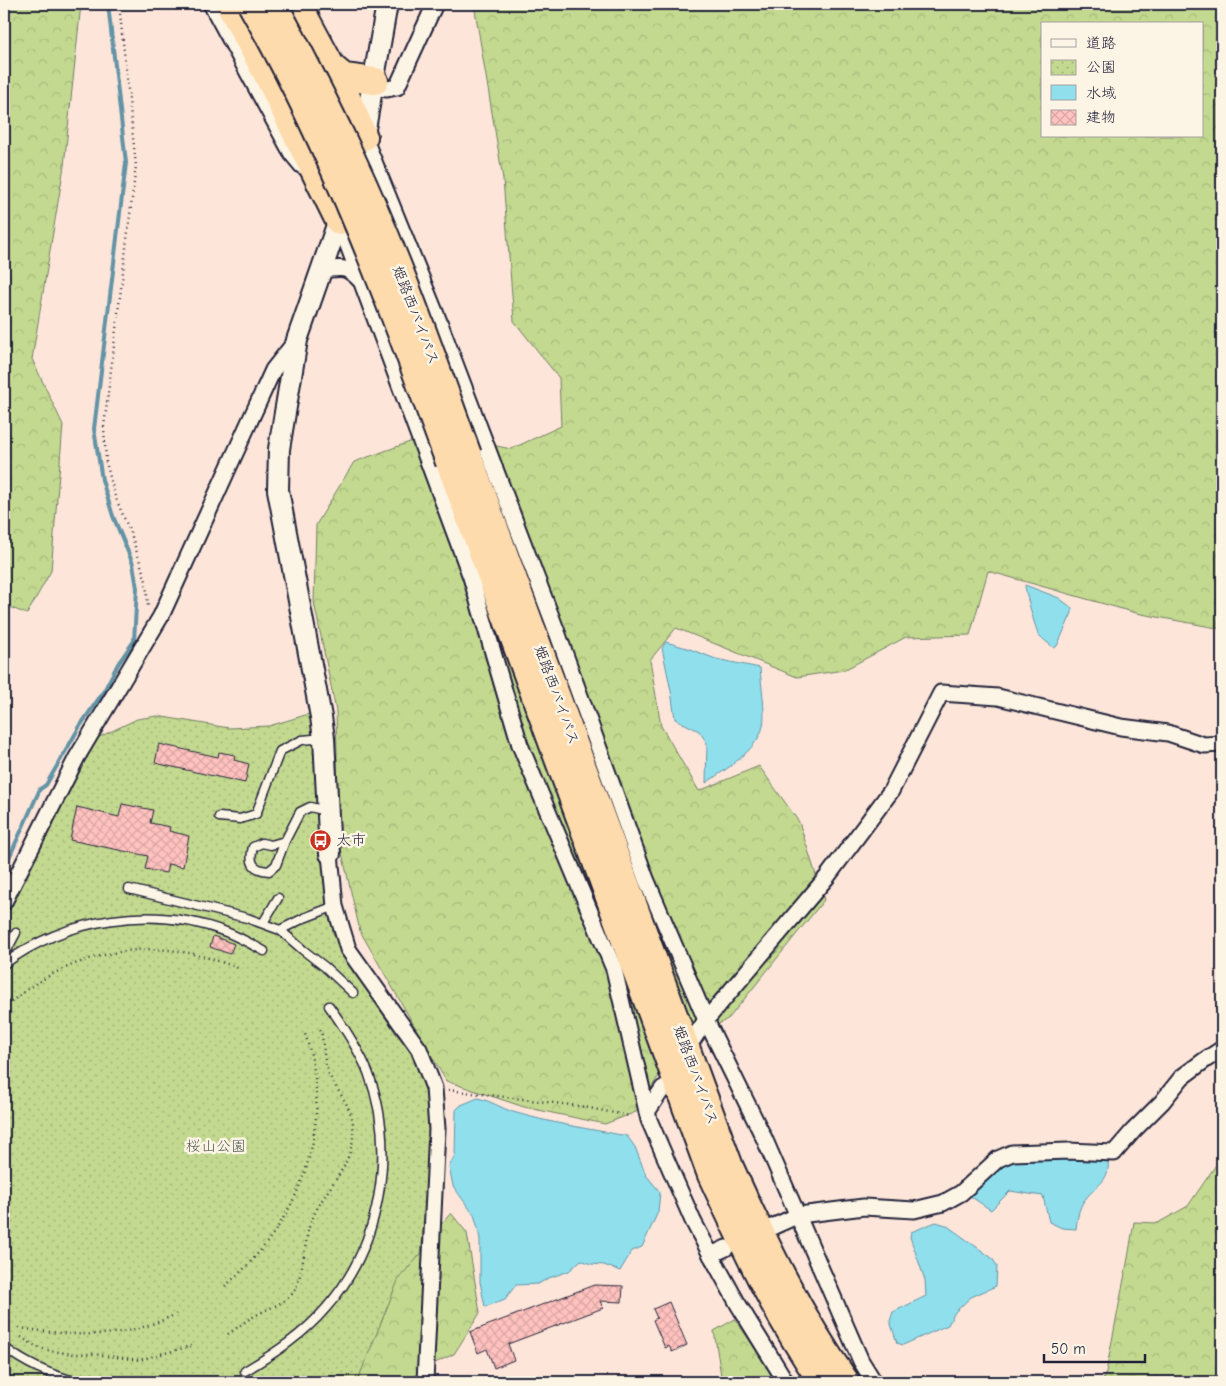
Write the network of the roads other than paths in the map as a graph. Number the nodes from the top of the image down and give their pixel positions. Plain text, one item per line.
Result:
1 (211, 4) edge
2 (228, 4) edge
3 (251, 4) edge
4 (274, 4) edge
5 (298, 4) edge
6 (309, 4) edge
7 (388, 4) edge
8 (435, 4) edge
9 (333, 68) junction
10 (374, 84) junction
11 (364, 137) junction
12 (312, 165) junction
13 (357, 167) junction
14 (350, 190) junction
15 (386, 192) junction
16 (339, 221) junction
17 (322, 270) junction
18 (362, 281) junction
19 (297, 340) junction
20 (459, 459) junction
21 (324, 738) junction
22 (1222, 744) edge
23 (327, 811) junction
24 (219, 817) dead end
25 (285, 841) junction
26 (330, 854) joint
27 (129, 889) dead end
28 (278, 898) dead end
29 (4, 902) edge
30 (335, 906) junction
31 (263, 923) junction
32 (280, 930) junction
33 (16, 933) dead end
34 (264, 951) dead end
35 (4, 964) edge
36 (353, 993) dead end
37 (329, 1006) dead end
38 (706, 1020) junction
39 (692, 1041) dead end
40 (1222, 1049) edge
41 (663, 1088) dead end
42 (648, 1116) junction
43 (799, 1215) junction
44 (772, 1227) dead end
45 (726, 1248) dead end
46 (711, 1254) junction
47 (4, 1347) edge
48 (245, 1371) dead end
49 (78, 1382) edge
50 (425, 1382) edge
51 (786, 1382) edge
52 (822, 1382) edge
53 (846, 1382) edge
54 (874, 1382) edge

1 - 12 street
2 - 12 highway
3 - 20 highway, 姫路西バイパス, bridge
4 - 20 highway, 姫路西バイパス, bridge
5 - 9 highway
6 - 9 street
7 - 10 street
8 - 10 street
9 - 10 highway
9 - 11 highway
10 - 11 street
11 - 13 street
11 - 15 street
12 - 13 street
12 - 16 highway
13 - 14 street
14 - 15 street
14 - 16 street
15 - 38 street
16 - 17 street
16 - 18 street
17 - 18 street
17 - 19 street
18 - 42 street
19 - 21 street
19 - 29 street
20 - 52 highway, 姫路西バイパス
20 - 53 highway, 姫路西バイパス
21 - 23 street
21 - 24 lane
22 - 38 street
23 - 25 lane
23 - 26 street
25 - 25 lane
26 - 30 street
27 - 31 lane
28 - 31 lane
30 - 32 lane
30 - 50 street
31 - 32 lane
32 - 36 lane
33 - 35 lane
34 - 35 lane
37 - 48 lane
38 - 39 street
38 - 43 street
40 - 43 street
41 - 42 street
42 - 46 street
43 - 44 street
43 - 54 street
45 - 46 street
46 - 51 street
47 - 49 lane

